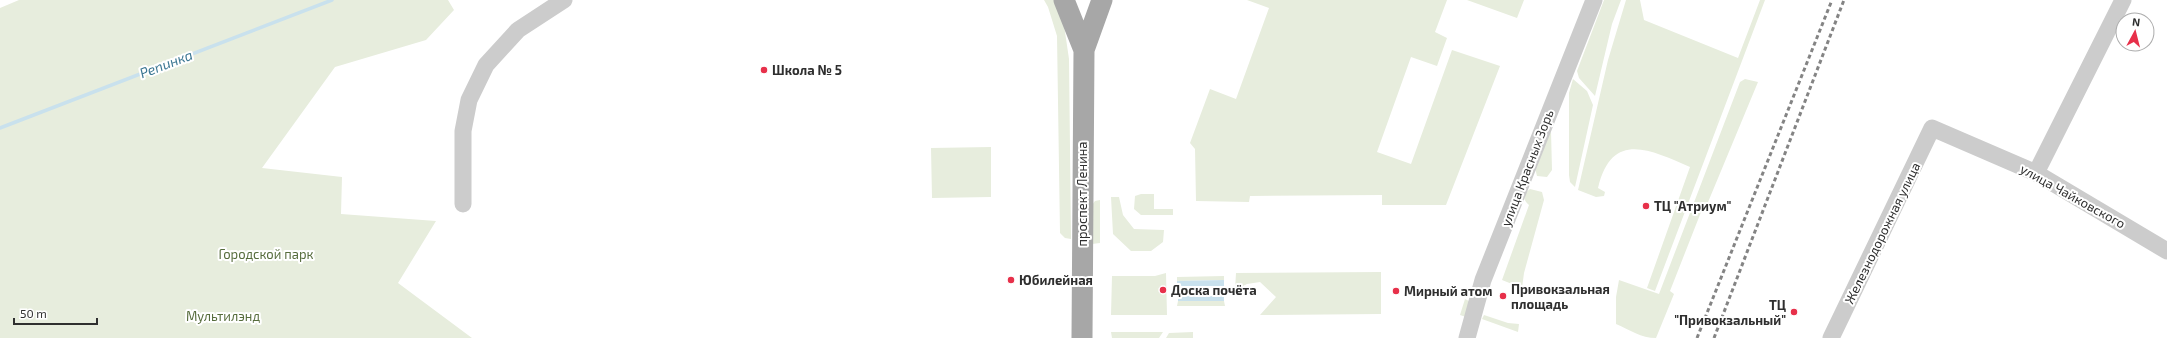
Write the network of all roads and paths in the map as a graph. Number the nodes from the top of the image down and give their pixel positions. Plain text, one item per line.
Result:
1 (564, 0) edge
2 (1064, 0) edge
3 (1102, 0) edge
4 (1594, 0) edge
5 (2123, 0) edge
6 (1084, 50) junction
7 (1932, 128) joint
8 (2036, 173) junction
9 (464, 204) dead end
10 (2167, 251) edge
11 (1082, 338) edge
12 (1466, 338) edge
13 (1831, 338) edge

1 - 9 street
2 - 6 main road
3 - 6 main road
4 - 12 street, улица Красных Зорь
5 - 8 street
6 - 11 main road, проспект Ленина
7 - 8 street, улица Чайковского
7 - 13 street, Железнодорожная улица
8 - 10 street, улица Чайковского

